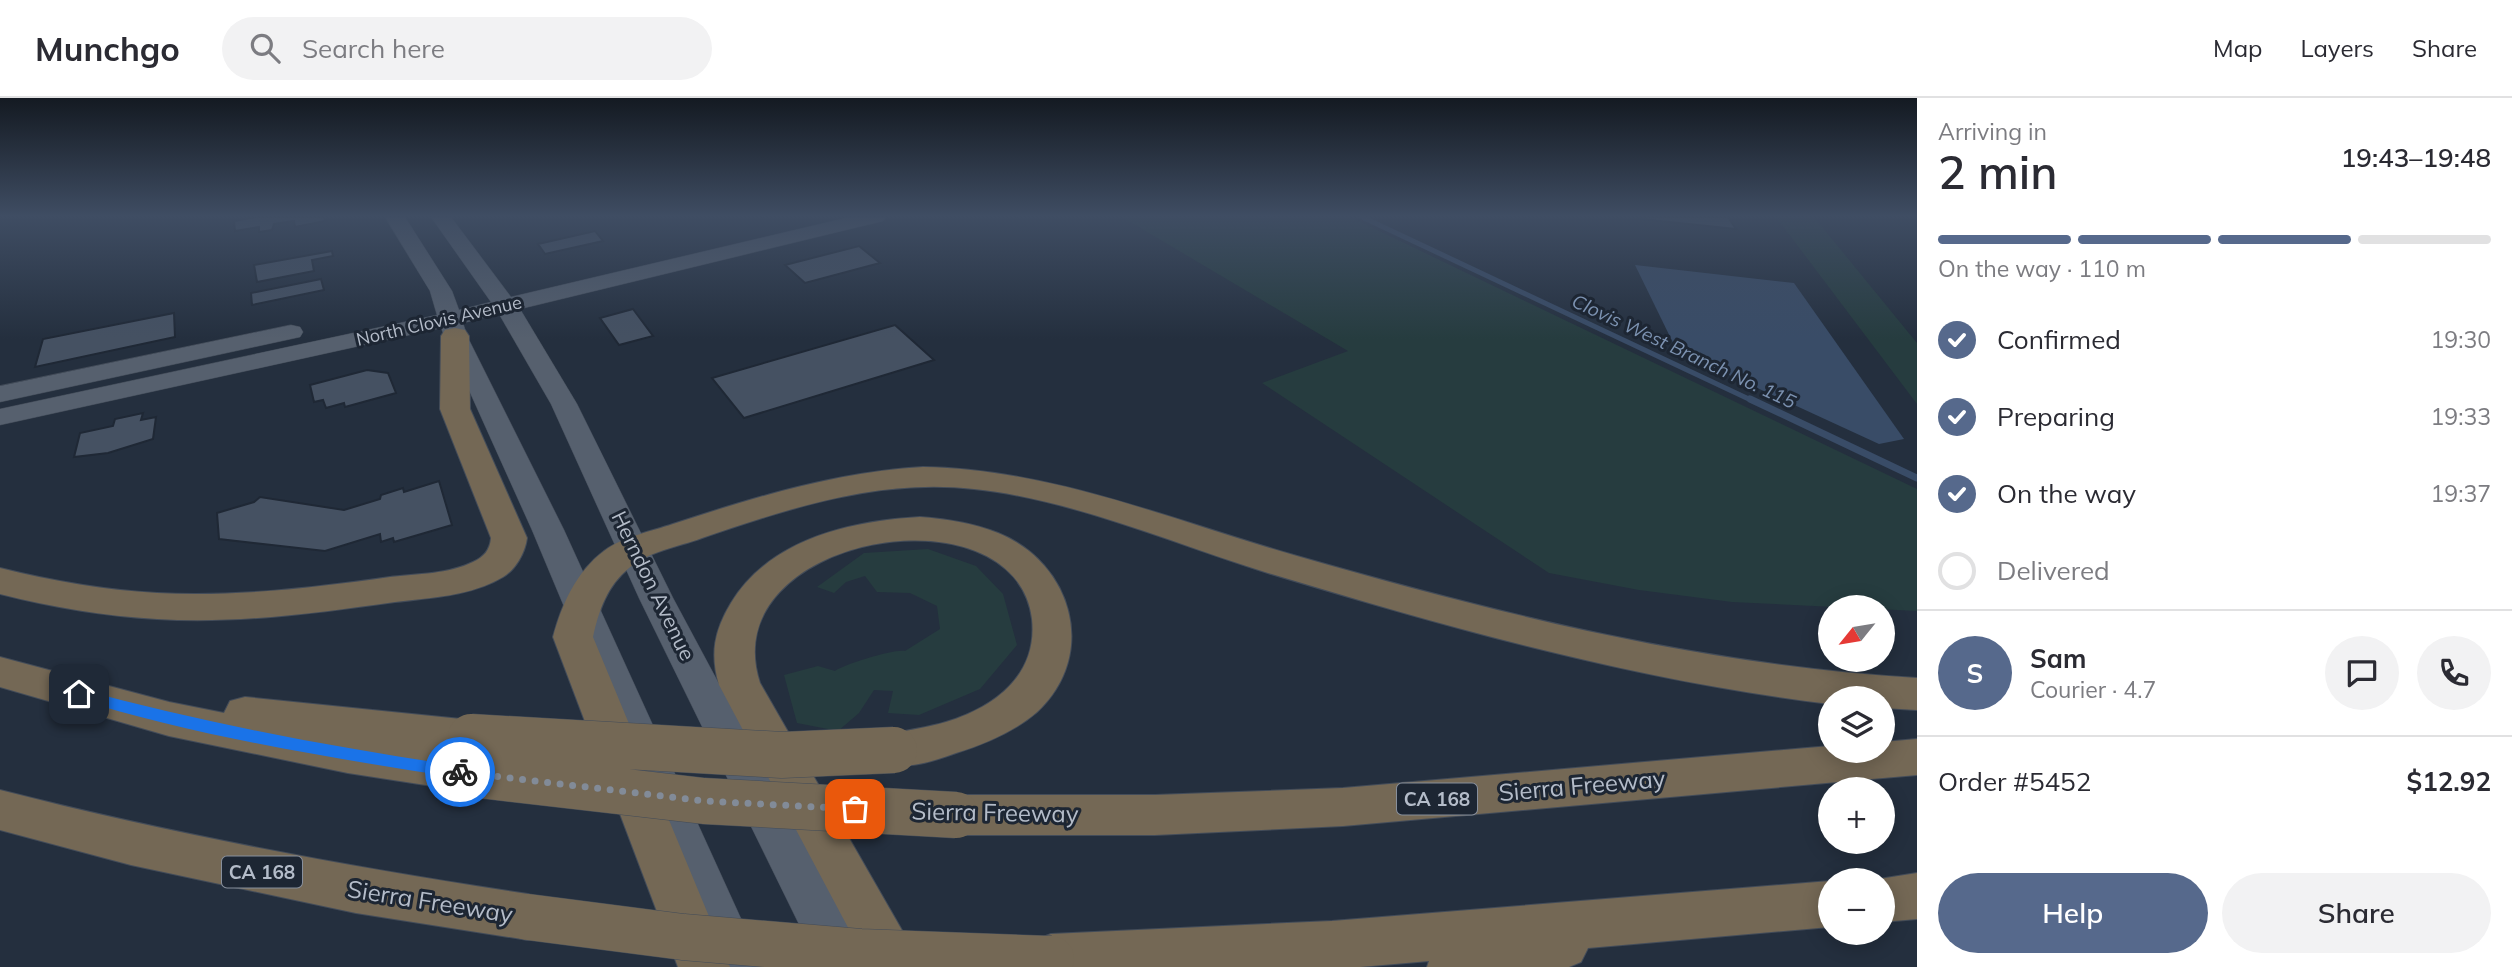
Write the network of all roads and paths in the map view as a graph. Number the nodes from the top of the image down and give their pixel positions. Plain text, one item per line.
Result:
1 (417, 258) edge
2 (471, 258) edge
3 (661, 258) edge
4 (707, 258) edge
5 (709, 258) edge
6 (703, 259) junction
7 (500, 298) junction
8 (449, 318) junction
9 (210, 349) junction
10 (0, 394) edge
11 (0, 405) edge
12 (0, 417) edge
13 (633, 549) junction
14 (0, 581) edge
15 (580, 604) junction
16 (0, 672) edge
17 (1917, 694) edge
18 (471, 755) junction
19 (1917, 757) edge
20 (0, 810) edge
21 (1917, 896) edge
22 (1895, 898) edge
23 (1818, 905) edge
24 (1691, 918) junction
25 (704, 967) edge
26 (740, 967) edge
27 (846, 967) edge
28 (897, 967) edge
29 (1453, 967) edge

1 - 8 main road
2 - 7 main road, Herndon Avenue
3 - 7 main road, North Clovis Avenue
4 - 6 main road
5 - 6 main road, North Clovis Avenue
6 - 7 main road, North Clovis Avenue
7 - 8 main road, North Clovis Avenue
7 - 13 main road, Herndon Avenue
8 - 9 main road, North Clovis Avenue
8 - 12 main road, North Clovis Avenue
8 - 14 highway
8 - 15 main road
9 - 10 main road, North Clovis Avenue
9 - 11 main road
13 - 15 highway
13 - 17 highway
13 - 27 main road, Herndon Avenue
15 - 25 highway
15 - 26 main road
16 - 18 highway, Sierra Freeway / CA 168
18 - 19 highway, Sierra Freeway / CA 168, bridge
18 - 28 highway, bridge
20 - 24 highway, Sierra Freeway / CA 168, bridge
21 - 22 highway
23 - 24 highway, Sierra Freeway / CA 168
24 - 29 highway

